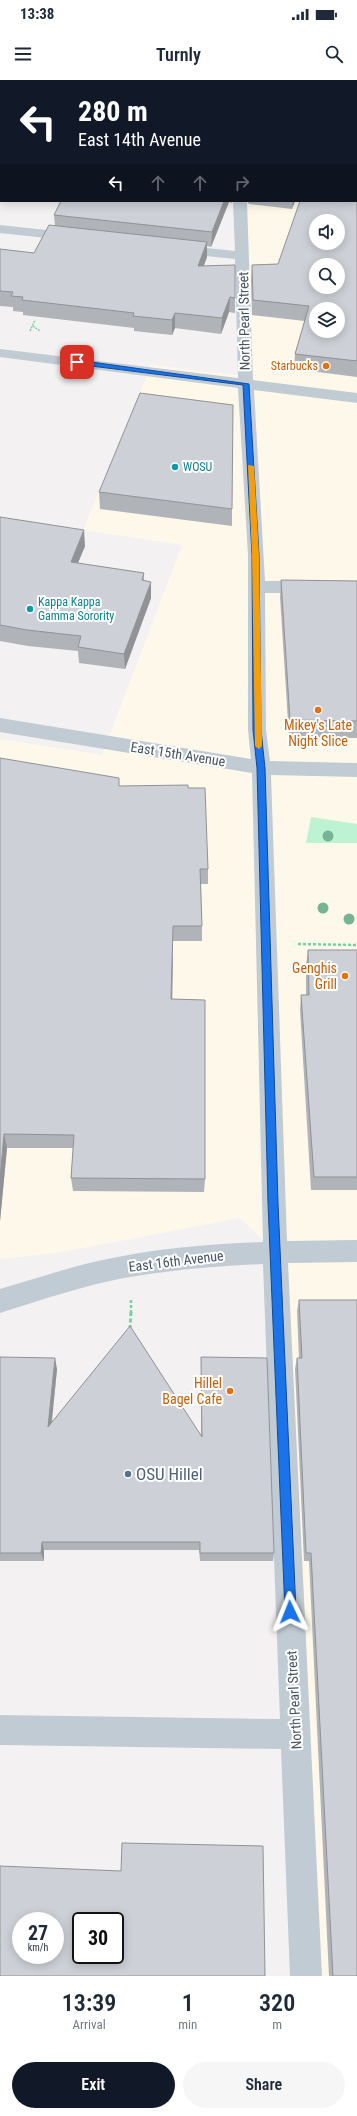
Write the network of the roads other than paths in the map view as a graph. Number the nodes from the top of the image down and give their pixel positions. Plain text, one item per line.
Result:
1 (240, 202) edge
2 (0, 229) edge
3 (84, 238) edge
4 (168, 248) edge
5 (242, 256) junction
6 (0, 353) edge
7 (246, 384) junction
8 (357, 398) edge
9 (256, 587) junction
10 (357, 587) edge
11 (0, 725) edge
12 (261, 768) junction
13 (357, 770) edge
14 (275, 1251) junction
15 (357, 1251) edge
16 (0, 1301) edge
17 (0, 1730) edge
18 (296, 1734) junction
19 (306, 1976) edge

1 - 5 street, North Pearl Street
2 - 3 street
4 - 5 street
5 - 7 street, North Pearl Street
6 - 7 street
7 - 8 street
7 - 9 street, North Pearl Street
9 - 10 street
9 - 12 street, North Pearl Street
11 - 12 street, East 15th Avenue
12 - 13 street, East 15th Avenue
12 - 14 street, North Pearl Street
14 - 15 street, East 16th Avenue
14 - 16 street, East 16th Avenue
14 - 18 street, North Pearl Street
17 - 18 street
18 - 19 street, North Pearl Street

